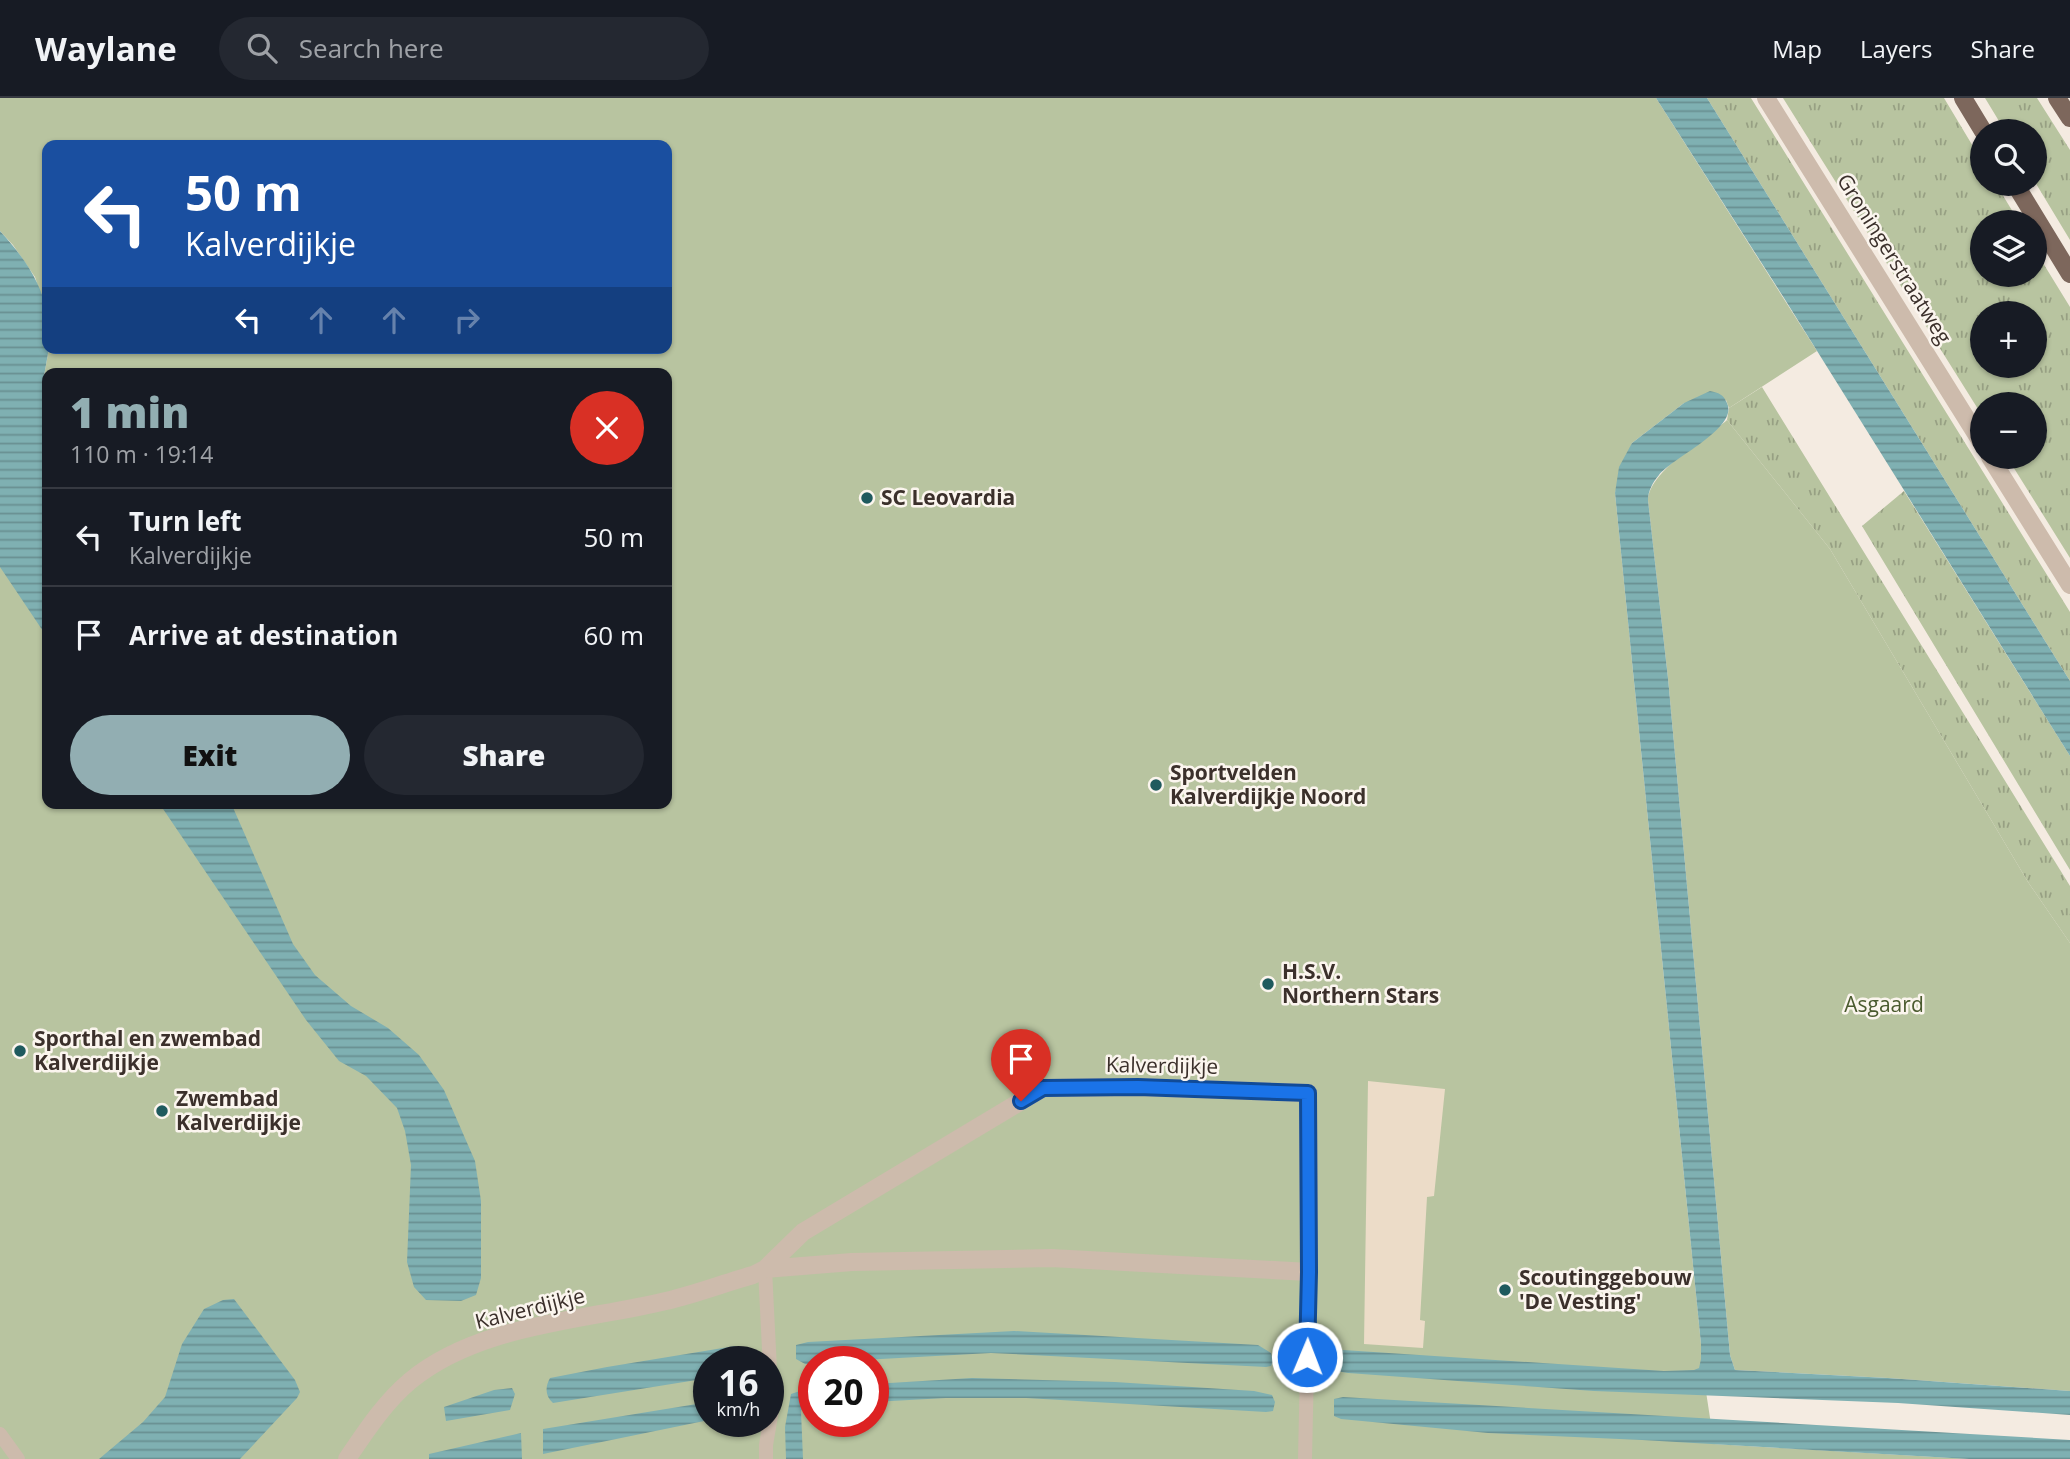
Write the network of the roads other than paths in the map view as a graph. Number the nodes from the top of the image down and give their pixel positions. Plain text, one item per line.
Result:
1 (1766, 98) edge
2 (1963, 98) edge
3 (2057, 98) edge
4 (2070, 118) edge
5 (1976, 119) edge
6 (2022, 196) edge
7 (2070, 274) edge
8 (1970, 424) edge
9 (1998, 469) edge
10 (2070, 585) edge
11 (765, 1269) junction
12 (1309, 1272) junction
13 (0, 1434) edge
14 (18, 1459) edge
15 (346, 1459) edge
16 (766, 1459) edge
17 (1305, 1459) edge

1 - 8 street, Groningerstraatweg
2 - 5 main road
3 - 4 main road
6 - 7 main road
9 - 10 street
11 - 12 street, Kalverdijkje
11 - 12 street, Kalverdijkje
11 - 15 street, Kalverdijkje
11 - 16 lane
12 - 17 lane, Kalverdijkje
13 - 14 lane

